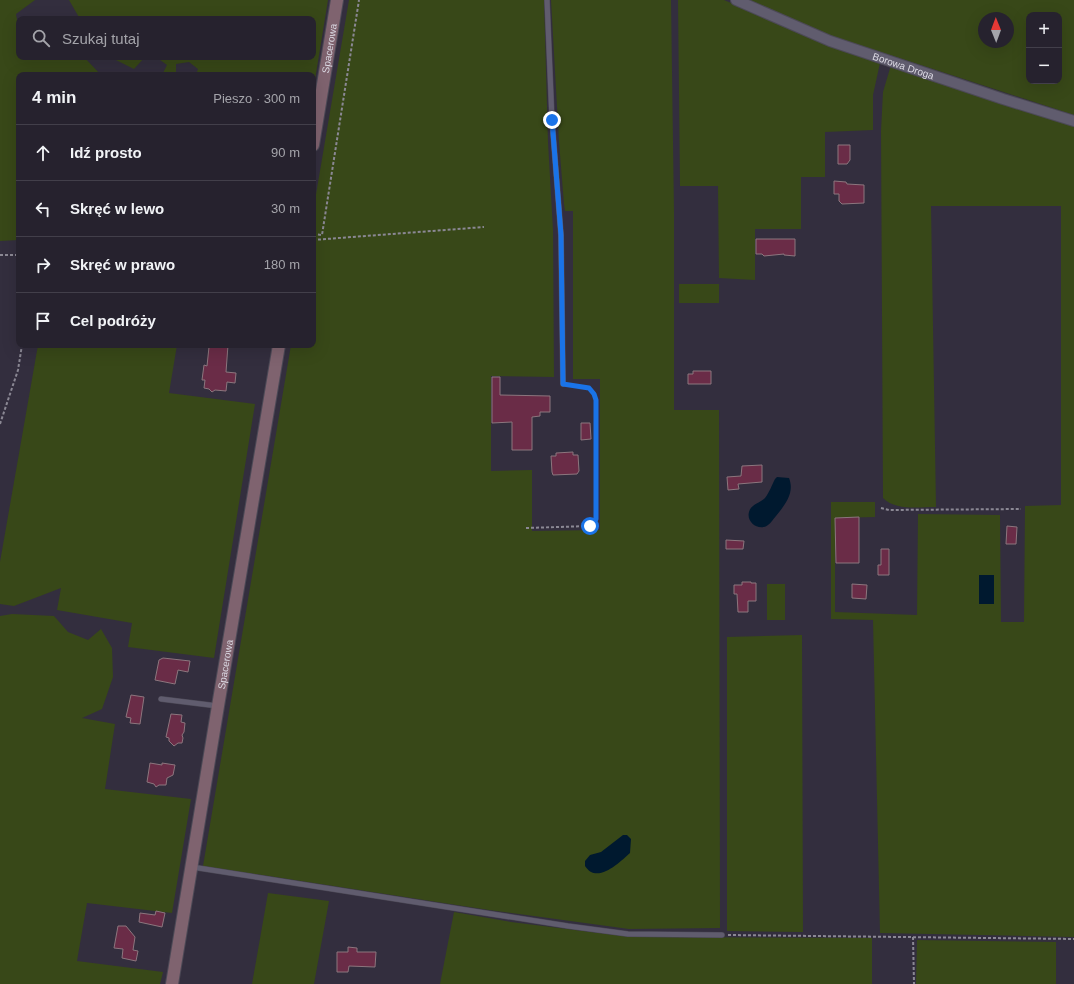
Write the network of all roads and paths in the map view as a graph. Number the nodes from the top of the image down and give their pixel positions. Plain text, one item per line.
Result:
1 (337, 0) edge
2 (359, 0) edge
3 (547, 0) edge
4 (736, 0) edge
5 (1074, 121) edge
6 (316, 127) edge
7 (484, 227) dead end
8 (316, 234) edge
9 (316, 240) edge
10 (16, 254) edge
11 (0, 255) edge
12 (22, 348) edge
13 (278, 348) edge
14 (563, 384) joint
15 (0, 424) edge
16 (881, 508) dead end
17 (1021, 510) dead end
18 (526, 528) dead end
19 (161, 699) dead end
20 (218, 706) junction
21 (192, 867) junction
22 (722, 935) joint
23 (914, 937) junction
24 (1074, 938) edge
25 (172, 984) edge
26 (914, 984) edge

1 - 6 street, Spacerowa
2 - 8 path
3 - 14 lane
4 - 5 street, Borowa Droga
7 - 9 path
10 - 11 path
12 - 15 path
13 - 20 street, Spacerowa
14 - 18 path
16 - 17 path
19 - 20 lane
20 - 21 street, Spacerowa
21 - 22 lane
21 - 25 street, Spacerowa
22 - 23 path
23 - 24 path
23 - 26 path

